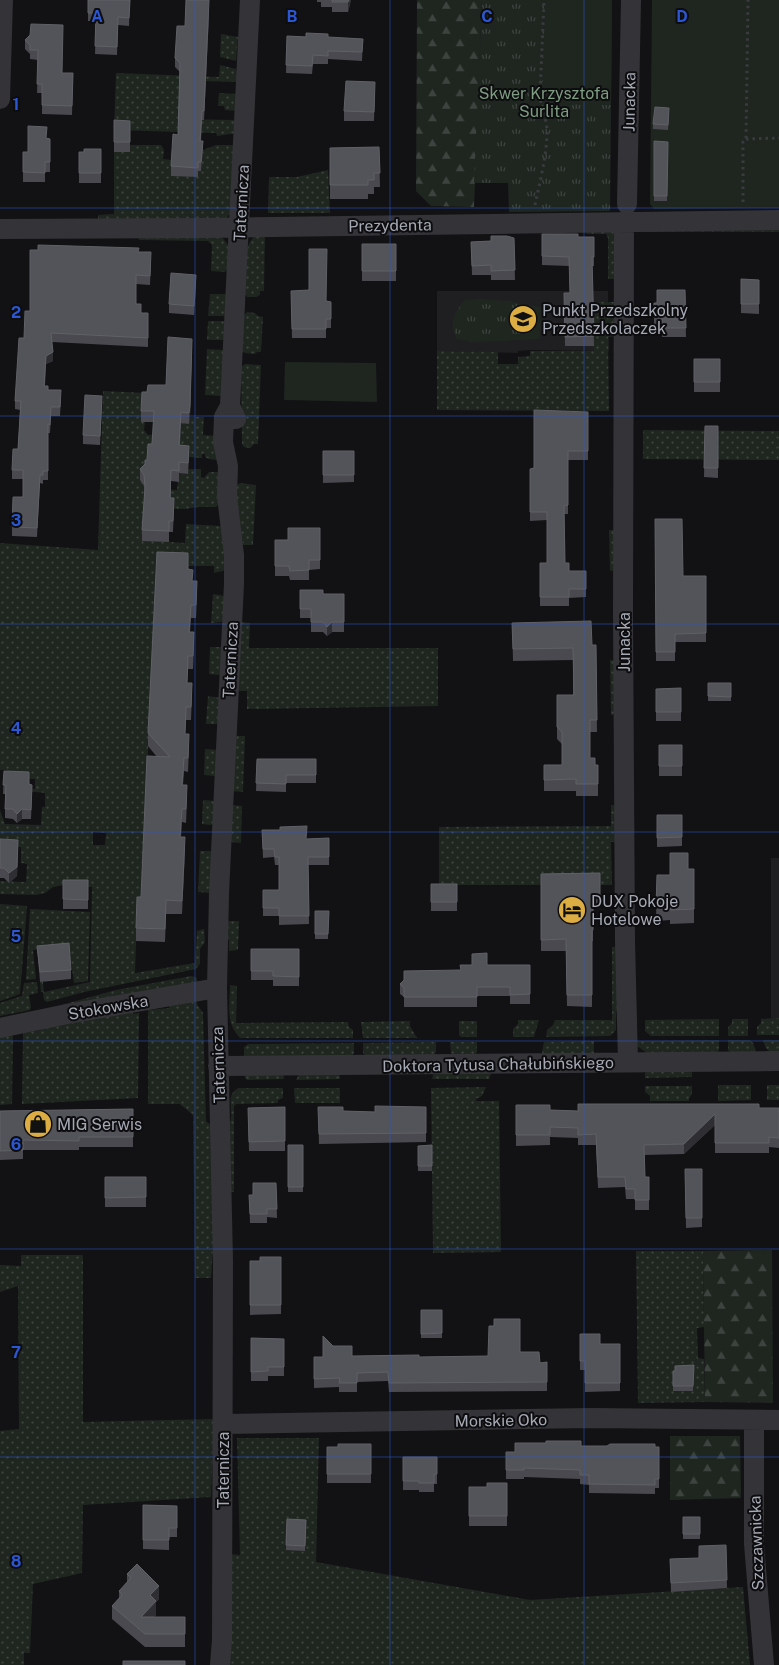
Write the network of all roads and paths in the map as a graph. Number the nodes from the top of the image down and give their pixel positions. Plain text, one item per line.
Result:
1 (3, 0) edge
2 (250, 0) edge
3 (544, 0) edge
4 (631, 0) edge
5 (748, 0) edge
6 (0, 99) edge
7 (779, 138) edge
8 (746, 139) junction
9 (743, 203) dead end
10 (625, 218) junction
11 (779, 220) edge
12 (533, 223) junction
13 (240, 227) junction
14 (0, 229) edge
15 (216, 988) junction
16 (0, 1028) edge
17 (779, 1061) edge
18 (628, 1062) junction
19 (218, 1066) junction
20 (754, 1420) junction
21 (779, 1420) edge
22 (223, 1424) junction
23 (220, 1665) edge
24 (764, 1665) edge

1 - 6 street
2 - 13 street, Taternicza
3 - 12 path
4 - 10 street, Junacka
5 - 8 path
7 - 8 path
8 - 9 path
10 - 11 street, Prezydenta
10 - 12 street, Prezydenta
10 - 18 street, Junacka
12 - 13 street, Prezydenta
13 - 14 street, Prezydenta
13 - 15 street, Taternicza
15 - 16 street, Stokowska
15 - 19 street, Taternicza
17 - 18 street, Doktora Tytusa Chałubińskiego
18 - 19 street, Doktora Tytusa Chałubińskiego
19 - 22 street, Taternicza
20 - 21 street, Morskie Oko
20 - 22 street, Morskie Oko
20 - 24 street, Szczawnicka
22 - 23 street, Taternicza

